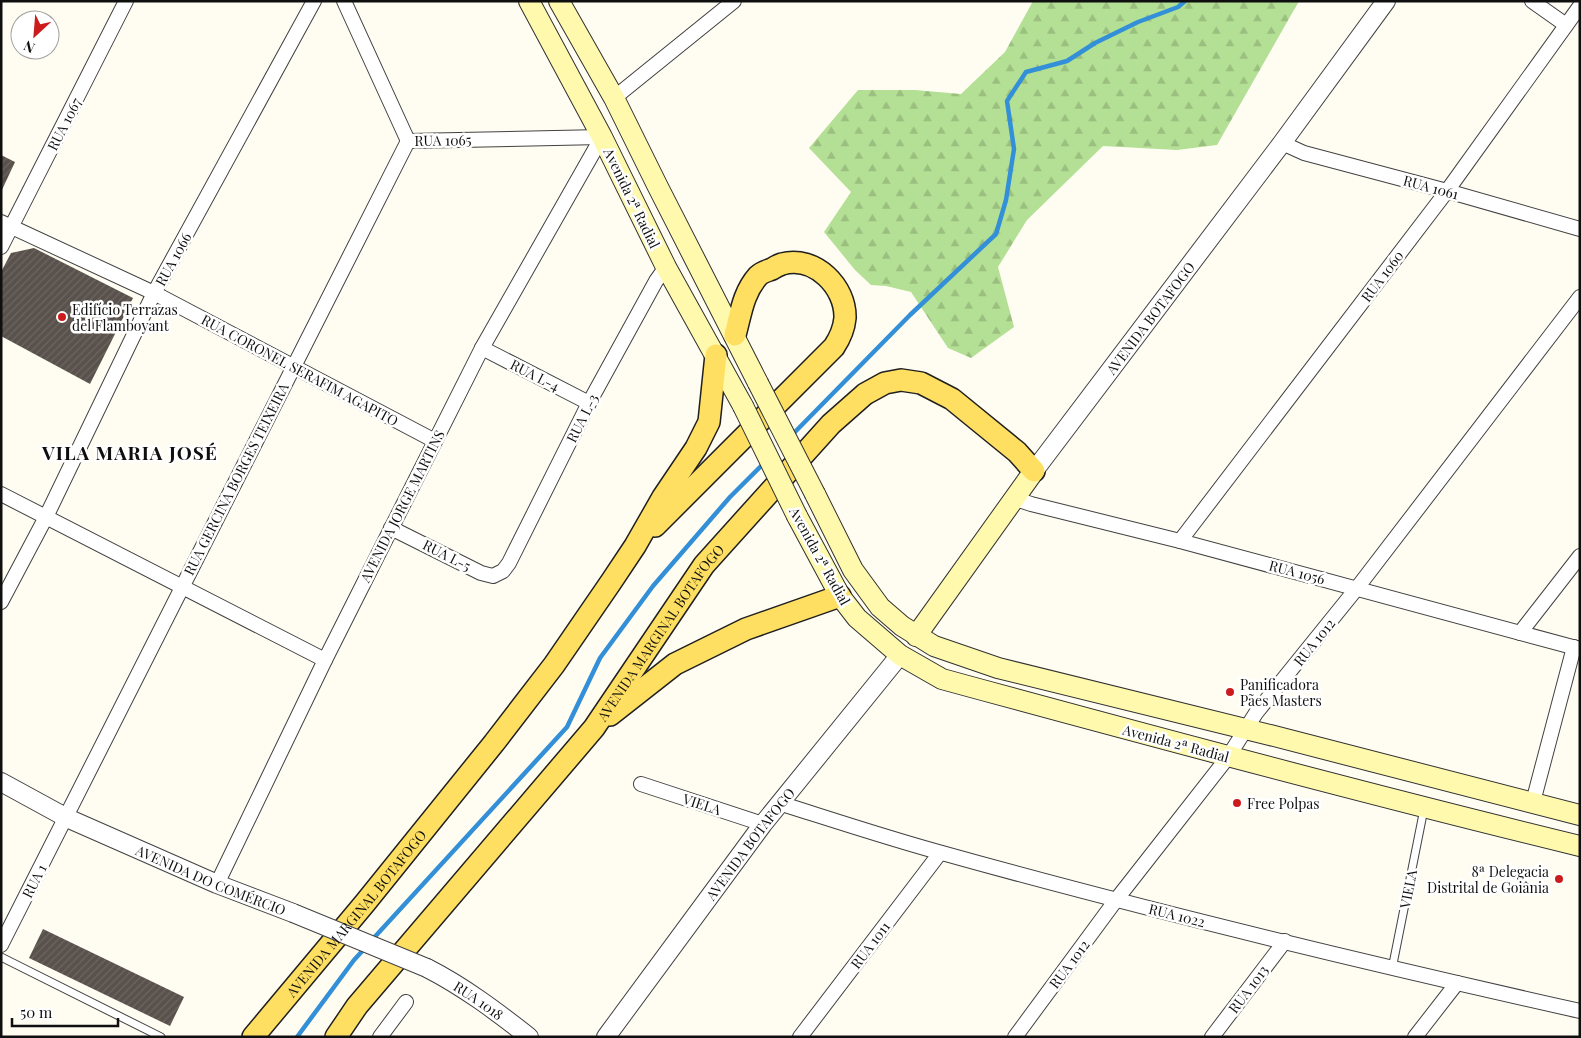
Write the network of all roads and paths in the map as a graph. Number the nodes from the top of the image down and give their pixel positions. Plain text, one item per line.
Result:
1 (126, 1) edge
2 (314, 1) edge
3 (344, 1) edge
4 (529, 1) edge
5 (734, 1) edge
6 (1386, 1) edge
7 (1532, 1) edge
8 (563, 3) edge
9 (1580, 6) edge
10 (1566, 25) junction
11 (614, 98) junction
12 (602, 137) junction
13 (408, 141) junction
14 (1282, 143) junction
15 (658, 187) junction
16 (1447, 191) junction
17 (6, 225) edge
18 (1580, 229) edge
19 (1, 247) edge
20 (666, 267) junction
21 (154, 294) junction
22 (1580, 297) edge
23 (735, 335) junction
24 (482, 348) junction
25 (716, 355) junction
26 (293, 366) junction
27 (589, 403) junction
28 (435, 441) junction
29 (1034, 471) junction
30 (1, 494) edge
31 (1013, 498) junction
32 (46, 517) junction
33 (391, 528) junction
34 (1180, 541) junction
35 (636, 546) junction
36 (1580, 556) edge
37 (503, 571) joint
38 (182, 588) junction
39 (1357, 588) junction
40 (840, 596) junction
41 (1, 602) edge
42 (1520, 633) junction
43 (916, 636) junction
44 (1577, 648) edge
45 (900, 655) junction
46 (325, 660) junction
47 (1200, 718) junction
48 (594, 728) junction
49 (1246, 729) junction
50 (1228, 757) junction
51 (1, 782) edge
52 (641, 784) dead end
53 (1533, 802) junction
54 (779, 803) junction
55 (1424, 808) junction
56 (1580, 815) edge
57 (67, 818) junction
58 (763, 824) junction
59 (1580, 846) edge
60 (940, 853) junction
61 (217, 884) junction
62 (1116, 900) junction
63 (1285, 941) junction
64 (1, 945) edge
65 (1, 957) edge
66 (427, 968) joint
67 (1392, 969) junction
68 (1457, 983) junction
69 (406, 1002) dead end
70 (1580, 1011) edge
71 (161, 1037) edge
72 (253, 1037) edge
73 (336, 1037) edge
74 (380, 1037) edge
75 (528, 1037) edge
76 (606, 1037) edge
77 (800, 1037) edge
78 (1015, 1037) edge
79 (1212, 1037) edge
80 (1415, 1037) edge

1 - 17 street, RUA 1067
2 - 21 street, RUA 1066
3 - 13 street, RUA 1065
4 - 12 main road, Avenida 2ª Radial
5 - 11 street
6 - 14 street, AVENIDA BOTAFOGO
7 - 10 street
8 - 11 main road, Avenida 2ª Radial
9 - 10 street, RUA 1060
10 - 16 street, RUA 1060
11 - 15 main road, Avenida 2ª Radial
12 - 13 street, RUA 1065
12 - 15 main road
12 - 20 main road, Avenida 2ª Radial
12 - 24 street, AVENIDA JORGE MARTINS
13 - 26 street, RUA GERCINA BORGES TEIXEIRA
14 - 16 street, RUA 1061
14 - 29 street, AVENIDA BOTAFOGO
15 - 23 main road, Avenida 2ª Radial
16 - 18 street, RUA 1061
16 - 34 street, RUA 1060
17 - 19 street, RUA 1067
17 - 21 street, RUA CORONEL SERAFIM AGAPITO
20 - 25 main road, Avenida 2ª Radial
20 - 27 street, RUA L-3
21 - 26 street, RUA CORONEL SERAFIM AGAPITO
21 - 32 street, RUA 1066
22 - 39 street, RUA 1012
23 - 35 main road
23 - 43 main road, Avenida 2ª Radial, bridge
24 - 27 street, RUA L-4
24 - 28 street, AVENIDA JORGE MARTINS
25 - 35 main road
25 - 40 main road, Avenida 2ª Radial, bridge
26 - 28 street, RUA CORONEL SERAFIM AGAPITO
26 - 38 street, RUA GERCINA BORGES TEIXEIRA
27 - 37 street, RUA L-3
28 - 33 street, AVENIDA JORGE MARTINS
29 - 31 main road, AVENIDA BOTAFOGO
29 - 48 main road, AVENIDA MARGINAL BOTAFOGO
30 - 32 street
31 - 34 street, RUA 1056
31 - 43 main road, AVENIDA BOTAFOGO
32 - 38 street
32 - 41 street, RUA 1066
33 - 37 street, RUA L-5
33 - 46 street, AVENIDA JORGE MARTINS
34 - 39 street, RUA 1056
35 - 72 main road, AVENIDA MARGINAL BOTAFOGO
36 - 42 street
38 - 46 street
38 - 57 street, RUA GERCINA BORGES TEIXEIRA
39 - 42 street, RUA 1056
39 - 49 street, RUA 1012
40 - 45 main road, Avenida 2ª Radial
40 - 48 main road
42 - 44 street, RUA 1056
43 - 47 main road, Avenida 2ª Radial
44 - 53 street
45 - 50 main road, Avenida 2ª Radial
45 - 54 street, AVENIDA BOTAFOGO
46 - 61 street, AVENIDA JORGE MARTINS
47 - 49 main road, Avenida 2ª Radial
47 - 50 main road
48 - 73 main road, AVENIDA MARGINAL BOTAFOGO
49 - 50 street, RUA 1012
49 - 53 main road, Avenida 2ª Radial
50 - 55 main road, Avenida 2ª Radial
50 - 62 street, RUA 1012
51 - 57 street, AVENIDA DO COMÉRCIO
52 - 58 street, VIELA
53 - 56 main road, Avenida 2ª Radial
54 - 58 street, AVENIDA BOTAFOGO
54 - 60 street, RUA 1022
55 - 59 main road, Avenida 2ª Radial
55 - 67 lane, VIELA
57 - 61 street, AVENIDA DO COMÉRCIO
57 - 64 street, RUA 1
58 - 76 street, AVENIDA BOTAFOGO
60 - 62 street, RUA 1022
60 - 77 street, RUA 1011
61 - 66 street, AVENIDA DO COMÉRCIO, bridge
62 - 63 street, RUA 1022
62 - 78 street, RUA 1012
63 - 67 street, RUA 1022
63 - 79 street, RUA 1013
65 - 71 lane
66 - 75 street, RUA 1018
67 - 68 street, RUA 1022
68 - 70 street, RUA 1022
68 - 80 street
69 - 74 street

